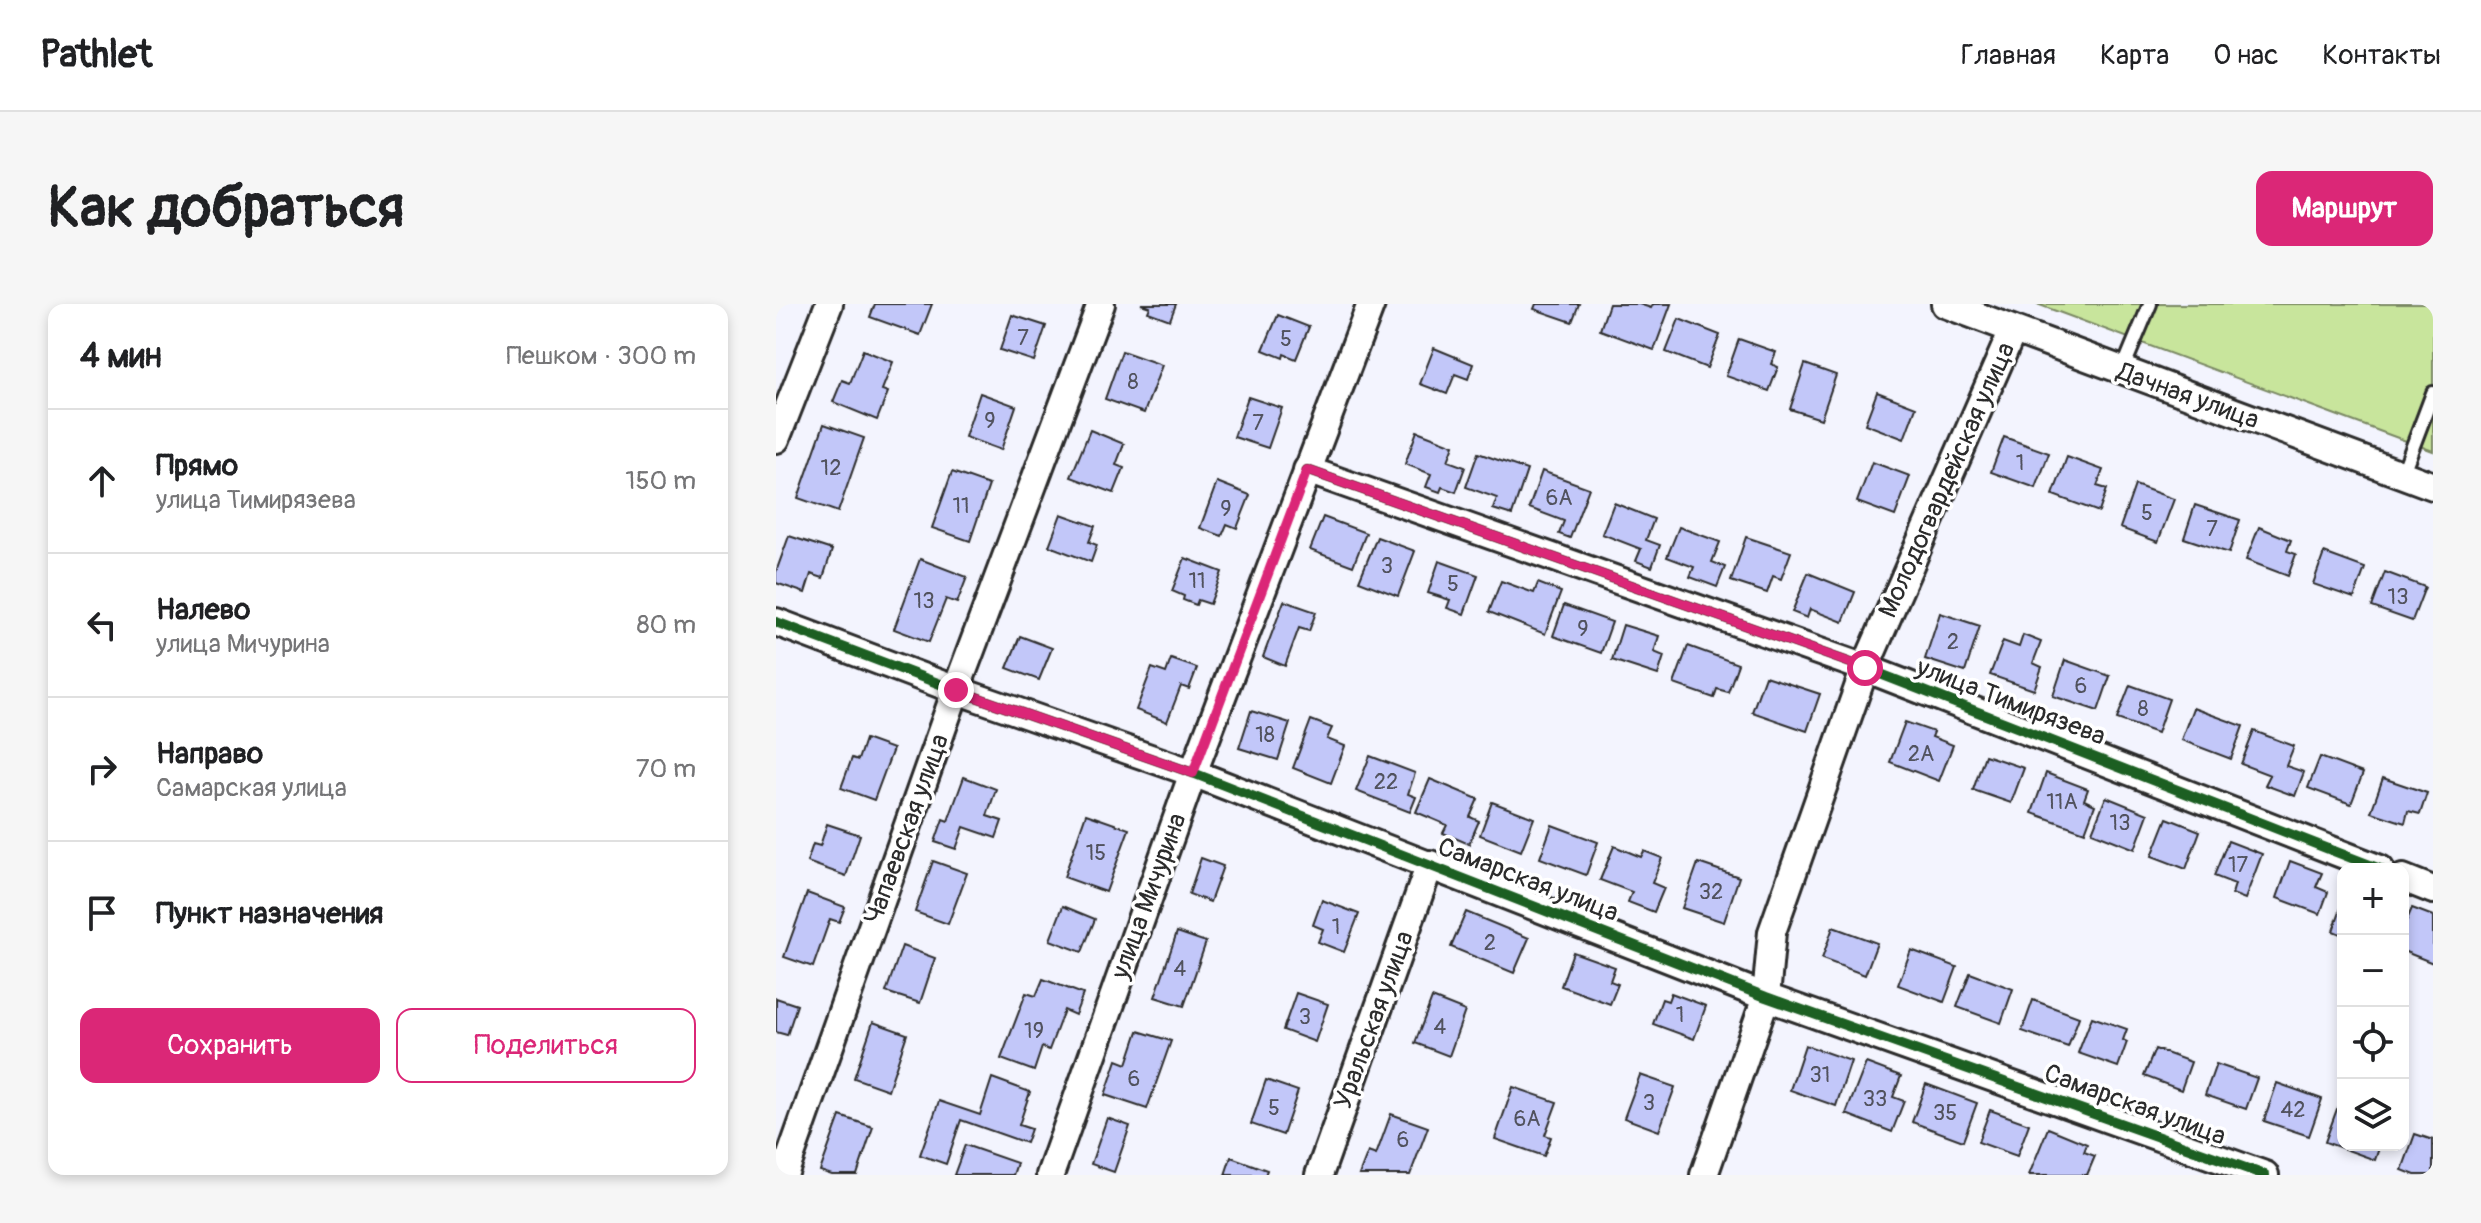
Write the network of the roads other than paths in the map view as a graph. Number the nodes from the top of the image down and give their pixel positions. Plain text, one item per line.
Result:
1 (829, 304) edge
2 (1101, 304) edge
3 (1371, 304) edge
4 (1945, 304) edge
5 (2150, 304) edge
6 (1976, 310) edge
7 (2013, 330) junction
8 (2122, 371) junction
9 (2433, 393) edge
10 (776, 439) edge
11 (1307, 470) junction
12 (2402, 475) junction
13 (2433, 486) edge
14 (776, 622) edge
15 (1865, 668) junction
16 (956, 690) junction
17 (1193, 773) junction
18 (2365, 863) edge
19 (1430, 864) junction
20 (2409, 880) edge
21 (2433, 890) edge
22 (1766, 997) junction
23 (784, 1175) edge
24 (1050, 1175) edge
25 (1319, 1175) edge
26 (1704, 1175) edge
27 (2265, 1175) edge

1 - 10 street
2 - 16 street, Чапаевская улица
3 - 11 street, улица Мичурина
4 - 6 street, Дачная улица
5 - 8 lane
6 - 7 street, Дачная улица
7 - 8 street, Дачная улица
7 - 15 street, Молодогвардейская улица
8 - 12 street, Дачная улица
9 - 12 lane
11 - 15 street, улица Тимирязева
11 - 17 street, улица Мичурина
12 - 13 street, Дачная улица
14 - 16 street, Самарская улица
15 - 18 street, улица Тимирязева
15 - 22 street, Молодогвардейская улица
16 - 17 street, Самарская улица
16 - 23 street, Чапаевская улица
17 - 19 street, Самарская улица
17 - 24 street, улица Мичурина
19 - 22 street, Самарская улица
19 - 25 street, Уральская улица
20 - 21 street
22 - 26 street, Молодогвардейская улица
22 - 27 street, Самарская улица

